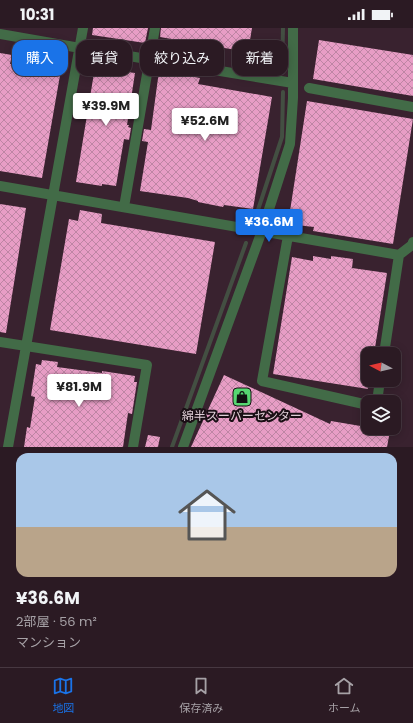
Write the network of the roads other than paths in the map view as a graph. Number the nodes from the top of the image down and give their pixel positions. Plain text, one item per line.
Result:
1 (83, 28) edge
2 (155, 28) edge
3 (293, 28) edge
4 (0, 34) edge
5 (81, 40) edge
6 (153, 40) edge
7 (76, 47) edge
8 (76, 69) edge
9 (224, 71) edge
10 (147, 76) edge
11 (292, 82) junction
12 (309, 88) dead end
13 (413, 107) edge
14 (0, 186) edge
15 (52, 195) junction
16 (124, 207) junction
17 (261, 231) junction
18 (288, 236) junction
19 (413, 242) edge
20 (399, 255) junction
21 (0, 342) edge
22 (26, 347) junction
23 (385, 347) edge
24 (361, 403) edge
25 (8, 447) edge
26 (133, 447) edge
27 (183, 447) edge

1 - 5 street
2 - 6 street
3 - 11 street
4 - 7 street
8 - 15 street
9 - 11 street
10 - 16 street
11 - 17 street
12 - 13 street
14 - 15 street
15 - 16 street
15 - 22 street
16 - 17 street
17 - 18 street
17 - 27 street
18 - 20 street
18 - 24 street
19 - 20 street
20 - 23 street
21 - 22 street
22 - 25 street
22 - 26 street

